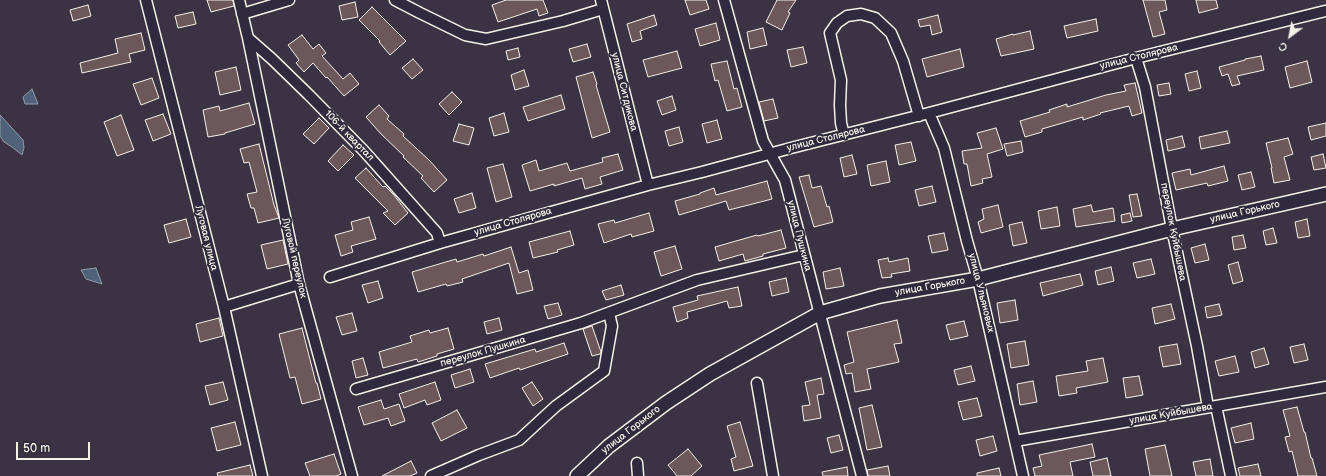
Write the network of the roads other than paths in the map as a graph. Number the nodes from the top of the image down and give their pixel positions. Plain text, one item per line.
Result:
1 (146, 0) edge
2 (239, 0) edge
3 (289, 0) edge
4 (395, 0) edge
5 (724, 0) edge
6 (602, 4) edge
7 (1325, 11) edge
8 (242, 14) junction
9 (248, 38) junction
10 (1136, 58) junction
11 (924, 114) junction
12 (844, 135) junction
13 (771, 153) junction
14 (648, 185) junction
15 (1326, 194) edge
16 (1172, 229) junction
17 (440, 243) junction
18 (804, 255) junction
19 (330, 277) dead end
20 (978, 278) junction
21 (299, 284) junction
22 (224, 307) junction
23 (609, 313) junction
24 (820, 313) junction
25 (757, 383) dead end
26 (1326, 387) edge
27 (356, 389) dead end
28 (1212, 406) junction
29 (1015, 441) junction
30 (637, 463) dead end
31 (262, 476) edge
32 (352, 476) edge
33 (431, 476) edge
34 (577, 476) edge
35 (638, 476) edge
36 (773, 476) edge
37 (862, 476) edge
38 (1024, 476) edge
39 (1232, 476) edge

1 - 22 street, Луговая улица
2 - 8 street, Луговой переулок
3 - 8 street
4 - 6 street
5 - 13 street, улица Пушкина
6 - 14 street, улица Ситдикова
7 - 10 street, улица Столярова
8 - 9 street, Луговой переулок
9 - 17 street, 106-й квартал
9 - 21 street, Луговой переулок
10 - 11 street, улица Столярова
10 - 16 street, переулок Куйбышева
11 - 12 street, улица Столярова
11 - 12 street, улица Ульяновых
11 - 20 street, улица Ульяновых
12 - 13 street, улица Столярова
13 - 14 street, улица Столярова
13 - 18 street, улица Пушкина
14 - 17 street, улица Столярова
15 - 16 main road, улица Горького
16 - 20 main road, улица Горького
16 - 28 street, переулок Куйбышева
17 - 19 street, улица Столярова
18 - 23 street, переулок Пушкина
18 - 24 street, улица Пушкина
20 - 24 main road, улица Горького
20 - 29 street, улица Ульяновых
21 - 22 street
21 - 32 street, Луговой переулок
22 - 31 street, Луговая улица
23 - 27 street, переулок Пушкина
23 - 33 street
24 - 34 main road, улица Горького
24 - 37 street, улица Пушкина
25 - 36 street
26 - 28 street, улица Куйбышева
28 - 29 street, улица Куйбышева
28 - 39 street, переулок Куйбышева
29 - 38 street, улица Ульяновых
30 - 35 street

